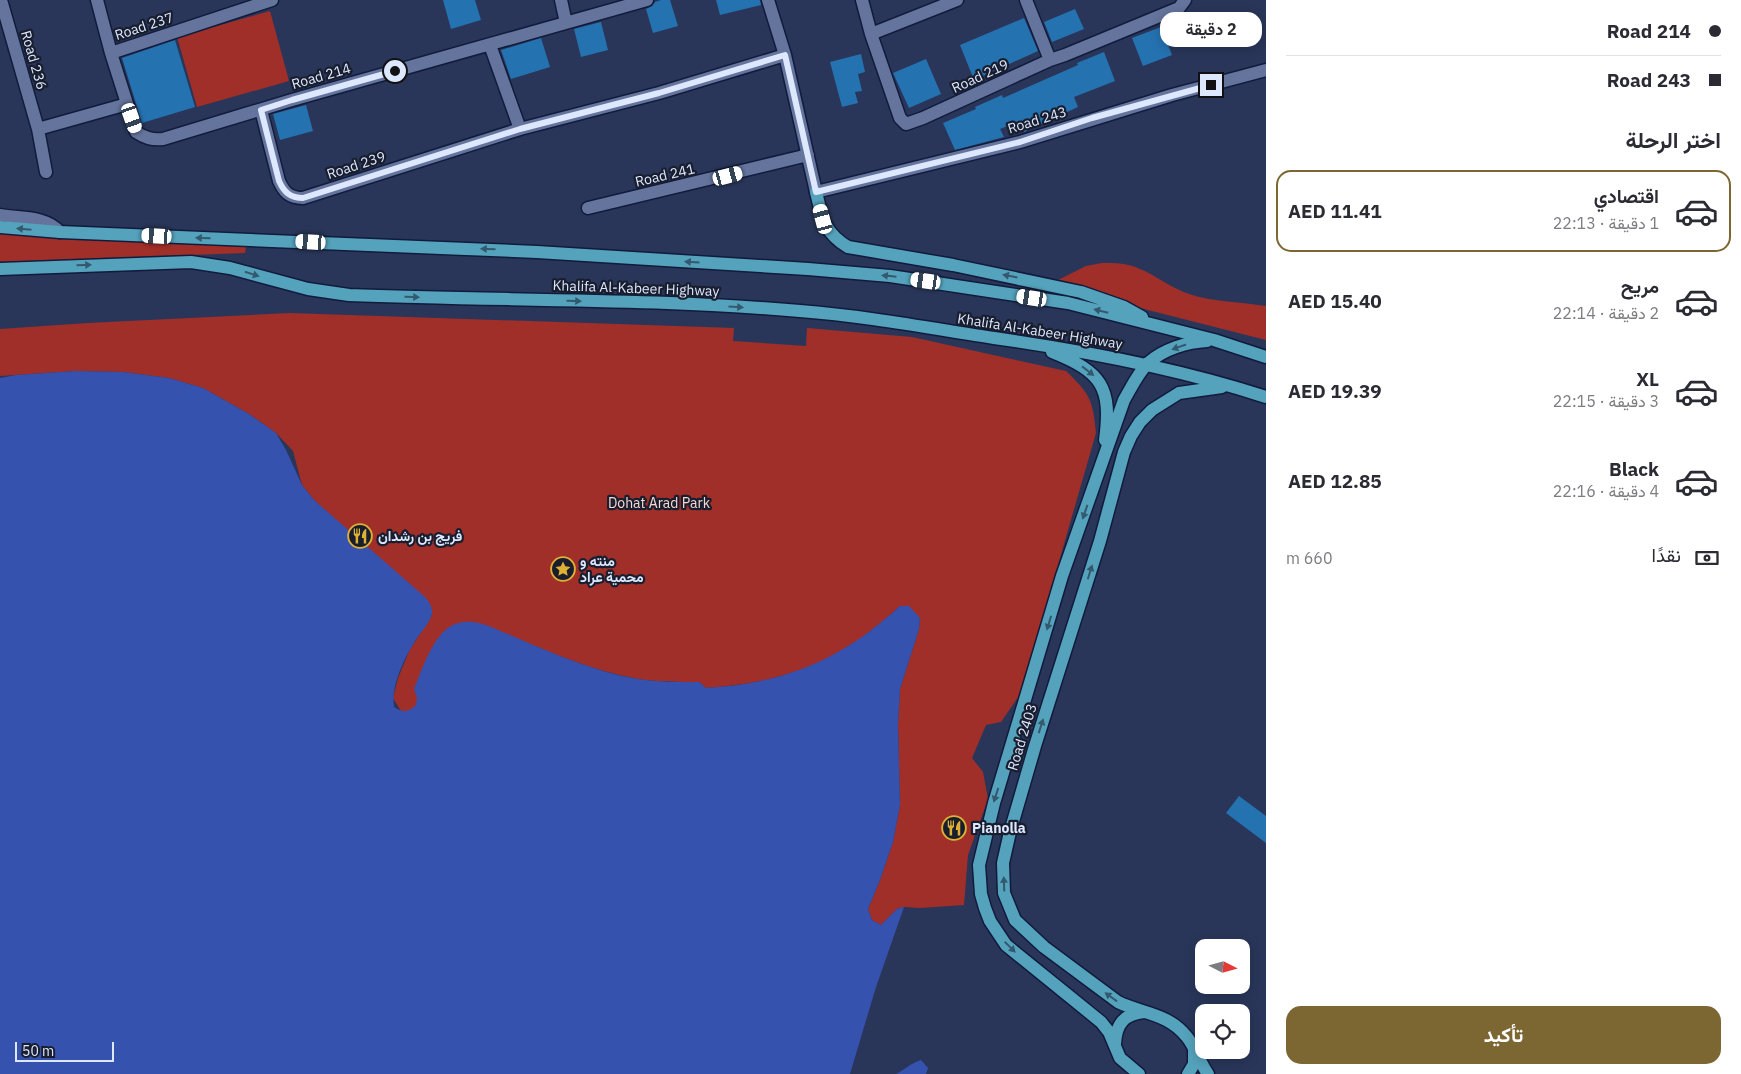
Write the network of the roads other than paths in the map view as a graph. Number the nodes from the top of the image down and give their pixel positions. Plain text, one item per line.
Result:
1 (1, 0) edge
2 (97, 0) edge
3 (272, 0) edge
4 (561, 0) edge
5 (647, 0) edge
6 (768, 0) edge
7 (862, 0) edge
8 (957, 0) edge
9 (1026, 0) edge
10 (1185, 0) edge
11 (566, 23) junction
12 (871, 34) junction
13 (490, 45) junction
14 (111, 53) junction
15 (785, 55) junction
16 (1050, 60) junction
17 (1266, 70) edge
18 (127, 104) junction
19 (261, 110) junction
20 (38, 129) junction
21 (520, 129) junction
22 (808, 155) junction
23 (46, 172) dead end
24 (816, 192) junction
25 (588, 208) dead end
26 (0, 215) edge
27 (0, 227) edge
28 (60, 232) junction
29 (0, 268) edge
30 (1154, 325) junction
31 (1214, 340) junction
32 (1029, 343) junction
33 (1266, 357) edge
34 (1148, 364) junction
35 (1232, 386) junction
36 (1266, 397) edge
37 (1101, 466) junction
38 (1014, 740) junction
39 (1035, 746) junction
40 (1147, 1012) junction
41 (1115, 1046) junction
42 (1194, 1050) junction
43 (1139, 1074) edge
44 (1188, 1074) edge
45 (1208, 1074) edge

1 - 20 street, Road 236
2 - 14 street, Road 214
3 - 14 street, Road 237
4 - 11 street
5 - 11 street, Road 214
6 - 15 street
7 - 12 street, Road 219
8 - 12 street
9 - 16 street
10 - 16 street, Road 219
11 - 13 street, Road 214
12 - 16 street, Road 219
13 - 19 street, Road 214
13 - 21 street
14 - 18 street, Road 214
15 - 21 street, Road 239
15 - 22 street
17 - 24 street, Road 243
18 - 19 street, Road 214
18 - 20 street
19 - 21 street, Road 239
20 - 23 street, Road 236
22 - 24 street
22 - 25 street, Road 241
30 -> 24 main road
26 - 28 street
28 -> 27 main road, Khalifa Al-Kabeer Highway
30 -> 28 main road, Khalifa Al-Kabeer Highway
29 -> 32 main road, Khalifa Al-Kabeer Highway
30 - 31 main road, Khalifa Al-Kabeer Highway
31 - 33 main road, Khalifa Al-Kabeer Highway
31 -> 34 main road
32 - 34 main road, Khalifa Al-Kabeer Highway
32 -> 37 main road
34 - 35 main road, Khalifa Al-Kabeer Highway
34 - 37 main road
35 - 36 main road, Khalifa Al-Kabeer Highway
39 -> 35 main road, Road 2403
37 -> 38 main road, Road 2403
38 - 39 main road
38 -> 41 main road, Road 2403
40 -> 39 main road, Road 2403
40 - 41 main road
40 - 42 main road, Road 2403
41 - 43 main road, Road 2403
42 - 44 main road
42 - 45 main road, Road 2403

